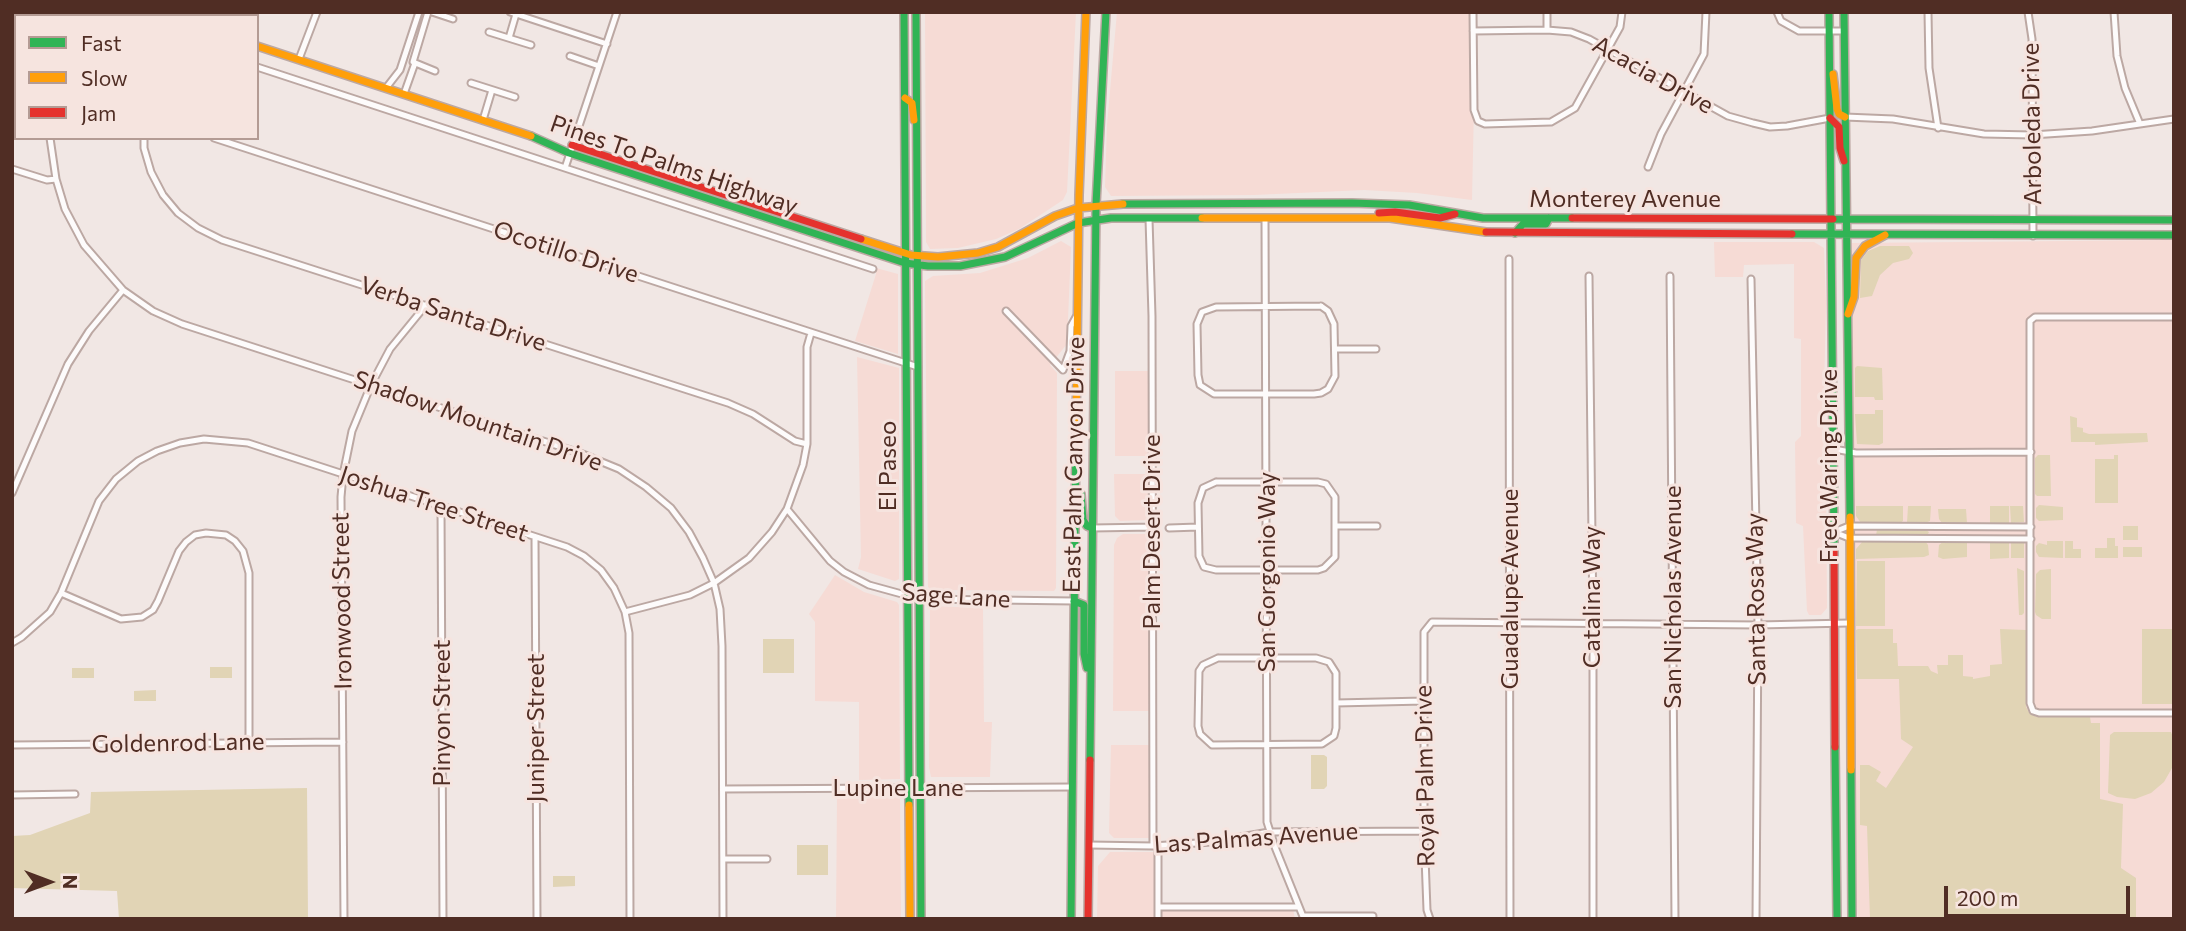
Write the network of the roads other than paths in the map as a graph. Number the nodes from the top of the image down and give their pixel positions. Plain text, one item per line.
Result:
1 (317, 12) edge
2 (419, 12) edge
3 (430, 12) edge
4 (617, 12) edge
5 (905, 12) edge
6 (1086, 12) edge
7 (1106, 12) edge
8 (1474, 12) edge
9 (1547, 12) edge
10 (1622, 12) edge
11 (1706, 12) edge
12 (1777, 12) edge
13 (1829, 12) edge
14 (1844, 12) edge
15 (1928, 12) edge
16 (2028, 12) edge
17 (2114, 12) edge
18 (513, 13) edge
19 (914, 14) edge
20 (453, 19) dead end
21 (1547, 30) junction
22 (1474, 31) junction
23 (1844, 31) junction
24 (489, 32) dead end
25 (1830, 32) junction
26 (509, 38) junction
27 (531, 44) dead end
28 (607, 44) junction
29 (259, 47) edge
30 (1607, 49) junction
31 (570, 56) dead end
32 (299, 60) junction
33 (415, 64) junction
34 (1830, 65) junction
35 (599, 66) junction
36 (259, 68) edge
37 (435, 71) dead end
38 (471, 83) dead end
39 (386, 88) junction
40 (492, 90) junction
41 (404, 94) junction
42 (1684, 94) junction
43 (515, 97) dead end
44 (905, 98) junction
45 (1845, 117) junction
46 (1830, 118) junction
47 (2174, 119) edge
48 (483, 120) junction
49 (2140, 124) junction
50 (1938, 128) junction
51 (2032, 135) junction
52 (50, 140) edge
53 (144, 140) edge
54 (220, 140) edge
55 (917, 142) junction
56 (571, 149) junction
57 (905, 155) junction
58 (1846, 164) junction
59 (1648, 167) dead end
60 (565, 168) junction
61 (12, 169) edge
62 (56, 179) junction
63 (1096, 205) junction
64 (1078, 208) junction
65 (1455, 214) junction
66 (1362, 217) junction
67 (1549, 218) junction
68 (1149, 219) junction
69 (1265, 219) junction
70 (1096, 220) junction
71 (1831, 220) junction
72 (1847, 220) junction
73 (2033, 220) junction
74 (2174, 220) edge
75 (1078, 223) junction
76 (1515, 233) junction
77 (1832, 233) junction
78 (1847, 233) junction
79 (1887, 234) junction
80 (2174, 235) edge
81 (2033, 236) junction
82 (912, 254) junction
83 (1509, 259) dead end
84 (905, 263) junction
85 (917, 265) junction
86 (873, 269) dead end
87 (1589, 276) dead end
88 (1670, 276) dead end
89 (1751, 279) dead end
90 (123, 290) junction
91 (426, 304) junction
92 (1266, 306) junction
93 (1006, 312) dead end
94 (1078, 314) junction
95 (1848, 314) junction
96 (2174, 317) edge
97 (811, 333) junction
98 (1335, 349) junction
99 (1376, 349) dead end
100 (906, 363) junction
101 (918, 367) junction
102 (371, 385) junction
103 (1267, 394) junction
104 (807, 444) junction
105 (1834, 449) junction
106 (1849, 451) junction
107 (2031, 452) junction
108 (1077, 470) junction
109 (343, 475) junction
110 (1266, 482) junction
111 (12, 493) edge
112 (441, 507) junction
113 (786, 509) junction
114 (1336, 526) junction
115 (1377, 526) dead end
116 (1152, 527) junction
117 (1169, 527) dead end
118 (1198, 527) junction
119 (1849, 527) junction
120 (2031, 527) junction
121 (1091, 528) junction
122 (1834, 532) junction
123 (535, 537) junction
124 (1849, 538) junction
125 (2031, 539) junction
126 (1267, 570) junction
127 (714, 583) junction
128 (61, 593) junction
129 (908, 596) junction
130 (920, 598) junction
131 (1074, 601) junction
132 (625, 612) junction
133 (1510, 623) junction
134 (1835, 623) junction
135 (1849, 623) junction
136 (1593, 625) junction
137 (1673, 625) junction
138 (1758, 625) junction
139 (12, 643) edge
140 (1267, 658) junction
141 (1090, 678) junction
142 (1424, 701) junction
143 (1336, 703) junction
144 (2174, 713) edge
145 (343, 742) junction
146 (249, 743) junction
147 (12, 745) edge
148 (1268, 746) junction
149 (1072, 786) junction
150 (723, 789) junction
151 (909, 789) junction
152 (921, 789) junction
153 (75, 794) dead end
154 (12, 795) edge
155 (1424, 831) junction
156 (1269, 832) junction
157 (1088, 845) junction
158 (1155, 845) junction
159 (723, 859) junction
160 (767, 859) dead end
161 (1298, 906) junction
162 (1158, 908) junction
163 (1373, 916) dead end
164 (1303, 918) edge
165 (344, 919) edge
166 (443, 919) edge
167 (537, 919) edge
168 (630, 919) edge
169 (723, 919) edge
170 (910, 919) edge
171 (921, 919) edge
172 (1071, 919) edge
173 (1088, 919) edge
174 (1158, 919) edge
175 (1430, 919) edge
176 (1510, 919) edge
177 (1593, 919) edge
178 (1675, 919) edge
179 (1756, 919) edge
180 (1837, 919) edge
181 (1852, 919) edge

1 - 32 street
2 - 39 street
3 - 20 street
3 - 33 street
4 - 28 street
5 - 44 main road
6 - 64 main road, East Palm Canyon Drive
7 - 63 main road, East Palm Canyon Drive
8 - 22 street
9 - 21 street
10 - 30 street
11 - 42 street
12 - 25 street
13 - 25 main road, Fred Waring Drive
14 - 23 main road, Fred Waring Drive
15 - 50 street
16 - 51 street, Arboleda Drive
17 - 49 street
18 - 26 street
18 - 28 street
19 - 55 main road, El Paseo
21 - 22 street, Acacia Drive
21 - 30 street, Acacia Drive
22 - 30 street
23 - 25 street
23 - 45 main road, Fred Waring Drive
24 - 26 street
25 - 34 main road, Fred Waring Drive
26 - 27 street
28 - 35 street
29 - 32 main road, Pines To Palms Highway
30 - 42 street, Acacia Drive
31 - 35 street
32 - 39 main road, Pines To Palms Highway
33 - 37 street
33 - 41 street
34 - 45 main road
34 - 46 main road, Fred Waring Drive
35 - 56 street
36 - 60 street
38 - 40 street
39 - 41 main road, Pines To Palms Highway
40 - 43 street
40 - 48 street
41 - 48 main road, Pines To Palms Highway
42 - 46 street, Acacia Drive
42 - 59 street
44 - 55 main road
44 - 57 main road
45 - 50 street
45 - 58 main road, Fred Waring Drive
46 - 58 main road
46 - 71 main road, Fred Waring Drive
47 - 49 street
48 - 56 main road, Pines To Palms Highway
49 - 51 street
50 - 51 street
51 - 73 street, Arboleda Drive
52 - 62 street, Shadow Mountain Drive
53 - 91 street, Verba Santa Drive
54 - 97 street, Ocotillo Drive
55 - 57 main road
55 - 82 main road, El Paseo
56 - 60 street
56 - 82 main road, Pines To Palms Highway
56 - 84 main road, Pines To Palms Highway
57 - 82 main road
58 - 72 main road, Fred Waring Drive
60 - 86 street
61 - 62 street
62 - 90 street, Shadow Mountain Drive
63 - 64 main road, Monterey Avenue
63 - 65 main road, Monterey Avenue
63 - 70 main road, East Palm Canyon Drive
64 - 75 main road, East Palm Canyon Drive
64 - 82 main road, Pines To Palms Highway
65 - 66 main road
65 - 67 main road, Monterey Avenue
66 - 69 main road, Monterey Avenue
66 - 76 main road, Monterey Avenue
67 - 71 main road, Monterey Avenue
67 - 76 main road
68 - 69 main road, Monterey Avenue
68 - 70 main road, Monterey Avenue
68 - 116 street, Palm Desert Drive
69 - 92 street, San Gorgonio Way
70 - 75 main road, Monterey Avenue
70 - 121 main road, East Palm Canyon Drive
71 - 72 main road, Monterey Avenue
71 - 77 main road, Fred Waring Drive
72 - 73 main road, Monterey Avenue
72 - 78 main road, Fred Waring Drive
73 - 74 main road, Monterey Avenue
73 - 81 street, Arboleda Drive
75 - 85 main road, Pines To Palms Highway
75 - 94 main road, East Palm Canyon Drive
76 - 77 main road, Monterey Avenue
77 - 78 main road, Monterey Avenue
77 - 105 main road, Fred Waring Drive
78 - 79 main road, Monterey Avenue
78 - 95 main road, Fred Waring Drive
79 - 81 main road, Monterey Avenue
79 - 95 main road
80 - 81 main road, Monterey Avenue
82 - 84 main road, El Paseo
82 - 85 main road
83 - 133 street, Guadalupe Avenue
84 - 85 main road, Pines To Palms Highway
84 - 100 main road, El Paseo
85 - 101 main road, El Paseo
87 - 136 street, Catalina Way
88 - 137 street, San Nicholas Avenue
89 - 138 street, Santa Rosa Way
90 - 102 street, Shadow Mountain Drive
90 - 111 street
91 - 102 street, Ironwood Street
91 - 104 street, Verba Santa Drive
92 - 98 street
92 - 103 street, San Gorgonio Way
92 - 103 street
93 - 94 street
94 - 108 main road, East Palm Canyon Drive
95 - 106 main road, Fred Waring Drive
96 - 107 street
97 - 100 street, Ocotillo Drive
97 - 104 street
98 - 99 street
98 - 103 street
100 - 101 street, Ocotillo Drive
100 - 129 main road, El Paseo
101 - 130 main road, El Paseo
102 - 109 street, Ironwood Street
102 - 127 street, Shadow Mountain Drive
103 - 110 street, San Gorgonio Way
104 - 113 street
105 - 106 street
105 - 122 main road, Fred Waring Drive
106 - 107 street
106 - 119 main road, Fred Waring Drive
107 - 120 street
108 - 121 main road
108 - 131 main road, East Palm Canyon Drive
109 - 112 street, Joshua Tree Street
109 - 128 street, Joshua Tree Street
109 - 145 street, Ironwood Street
110 - 114 street
110 - 118 street
110 - 126 street, San Gorgonio Way
112 - 123 street, Joshua Tree Street
112 - 166 street, Pinyon Street
113 - 127 street
113 - 129 street, Sage Lane
114 - 115 street
114 - 126 street
116 - 121 street
116 - 158 street, Palm Desert Drive
117 - 118 street
118 - 126 street
119 - 120 street
119 - 122 street
119 - 124 main road, Fred Waring Drive
120 - 125 street
121 - 141 main road, East Palm Canyon Drive
122 - 124 street
122 - 134 main road, Fred Waring Drive
123 - 132 street, Joshua Tree Street
123 - 167 street, Juniper Street
124 - 125 street
124 - 135 main road, Fred Waring Drive
125 - 144 street
126 - 140 street, San Gorgonio Way
127 - 132 street
127 - 150 street, Shadow Mountain Drive
128 - 139 street, Joshua Tree Street
128 - 146 street
129 - 130 street, Sage Lane
129 - 151 main road, El Paseo
130 - 131 street, Sage Lane
130 - 152 main road, El Paseo
131 - 141 main road
131 - 149 main road, East Palm Canyon Drive
132 - 168 street, Joshua Tree Street
133 - 136 street
133 - 142 street, Royal Palm Drive
133 - 176 street, Guadalupe Avenue
134 - 135 street
134 - 138 street
134 - 180 main road, Fred Waring Drive
135 - 181 main road, Fred Waring Drive
136 - 137 street
136 - 177 street, Catalina Way
137 - 138 street
137 - 178 street, San Nicholas Avenue
138 - 179 street, Santa Rosa Way
140 - 143 street
140 - 148 street, San Gorgonio Way
140 - 148 street
141 - 157 main road, East Palm Canyon Drive
142 - 143 street
142 - 155 street, Royal Palm Drive
143 - 148 street
145 - 146 street, Goldenrod Lane
145 - 165 street, Ironwood Street
146 - 147 street, Goldenrod Lane
148 - 156 street, San Gorgonio Way
149 - 152 street, Lupine Lane
149 - 172 main road, East Palm Canyon Drive
150 - 151 street, Lupine Lane
150 - 159 street, Shadow Mountain Drive
151 - 152 street, Lupine Lane
151 - 170 main road, El Paseo
152 - 171 main road, El Paseo
153 - 154 street
155 - 156 street, Las Palmas Avenue
155 - 175 street, Royal Palm Drive
156 - 158 street, Las Palmas Avenue
156 - 161 street, San Gorgonio Way
157 - 158 street, Las Palmas Avenue
157 - 173 main road, East Palm Canyon Drive
158 - 162 street, Palm Desert Drive
159 - 160 street
159 - 169 street, Shadow Mountain Drive
161 - 162 street
161 - 164 street, San Gorgonio Way
162 - 174 street, Palm Desert Drive
163 - 164 street

